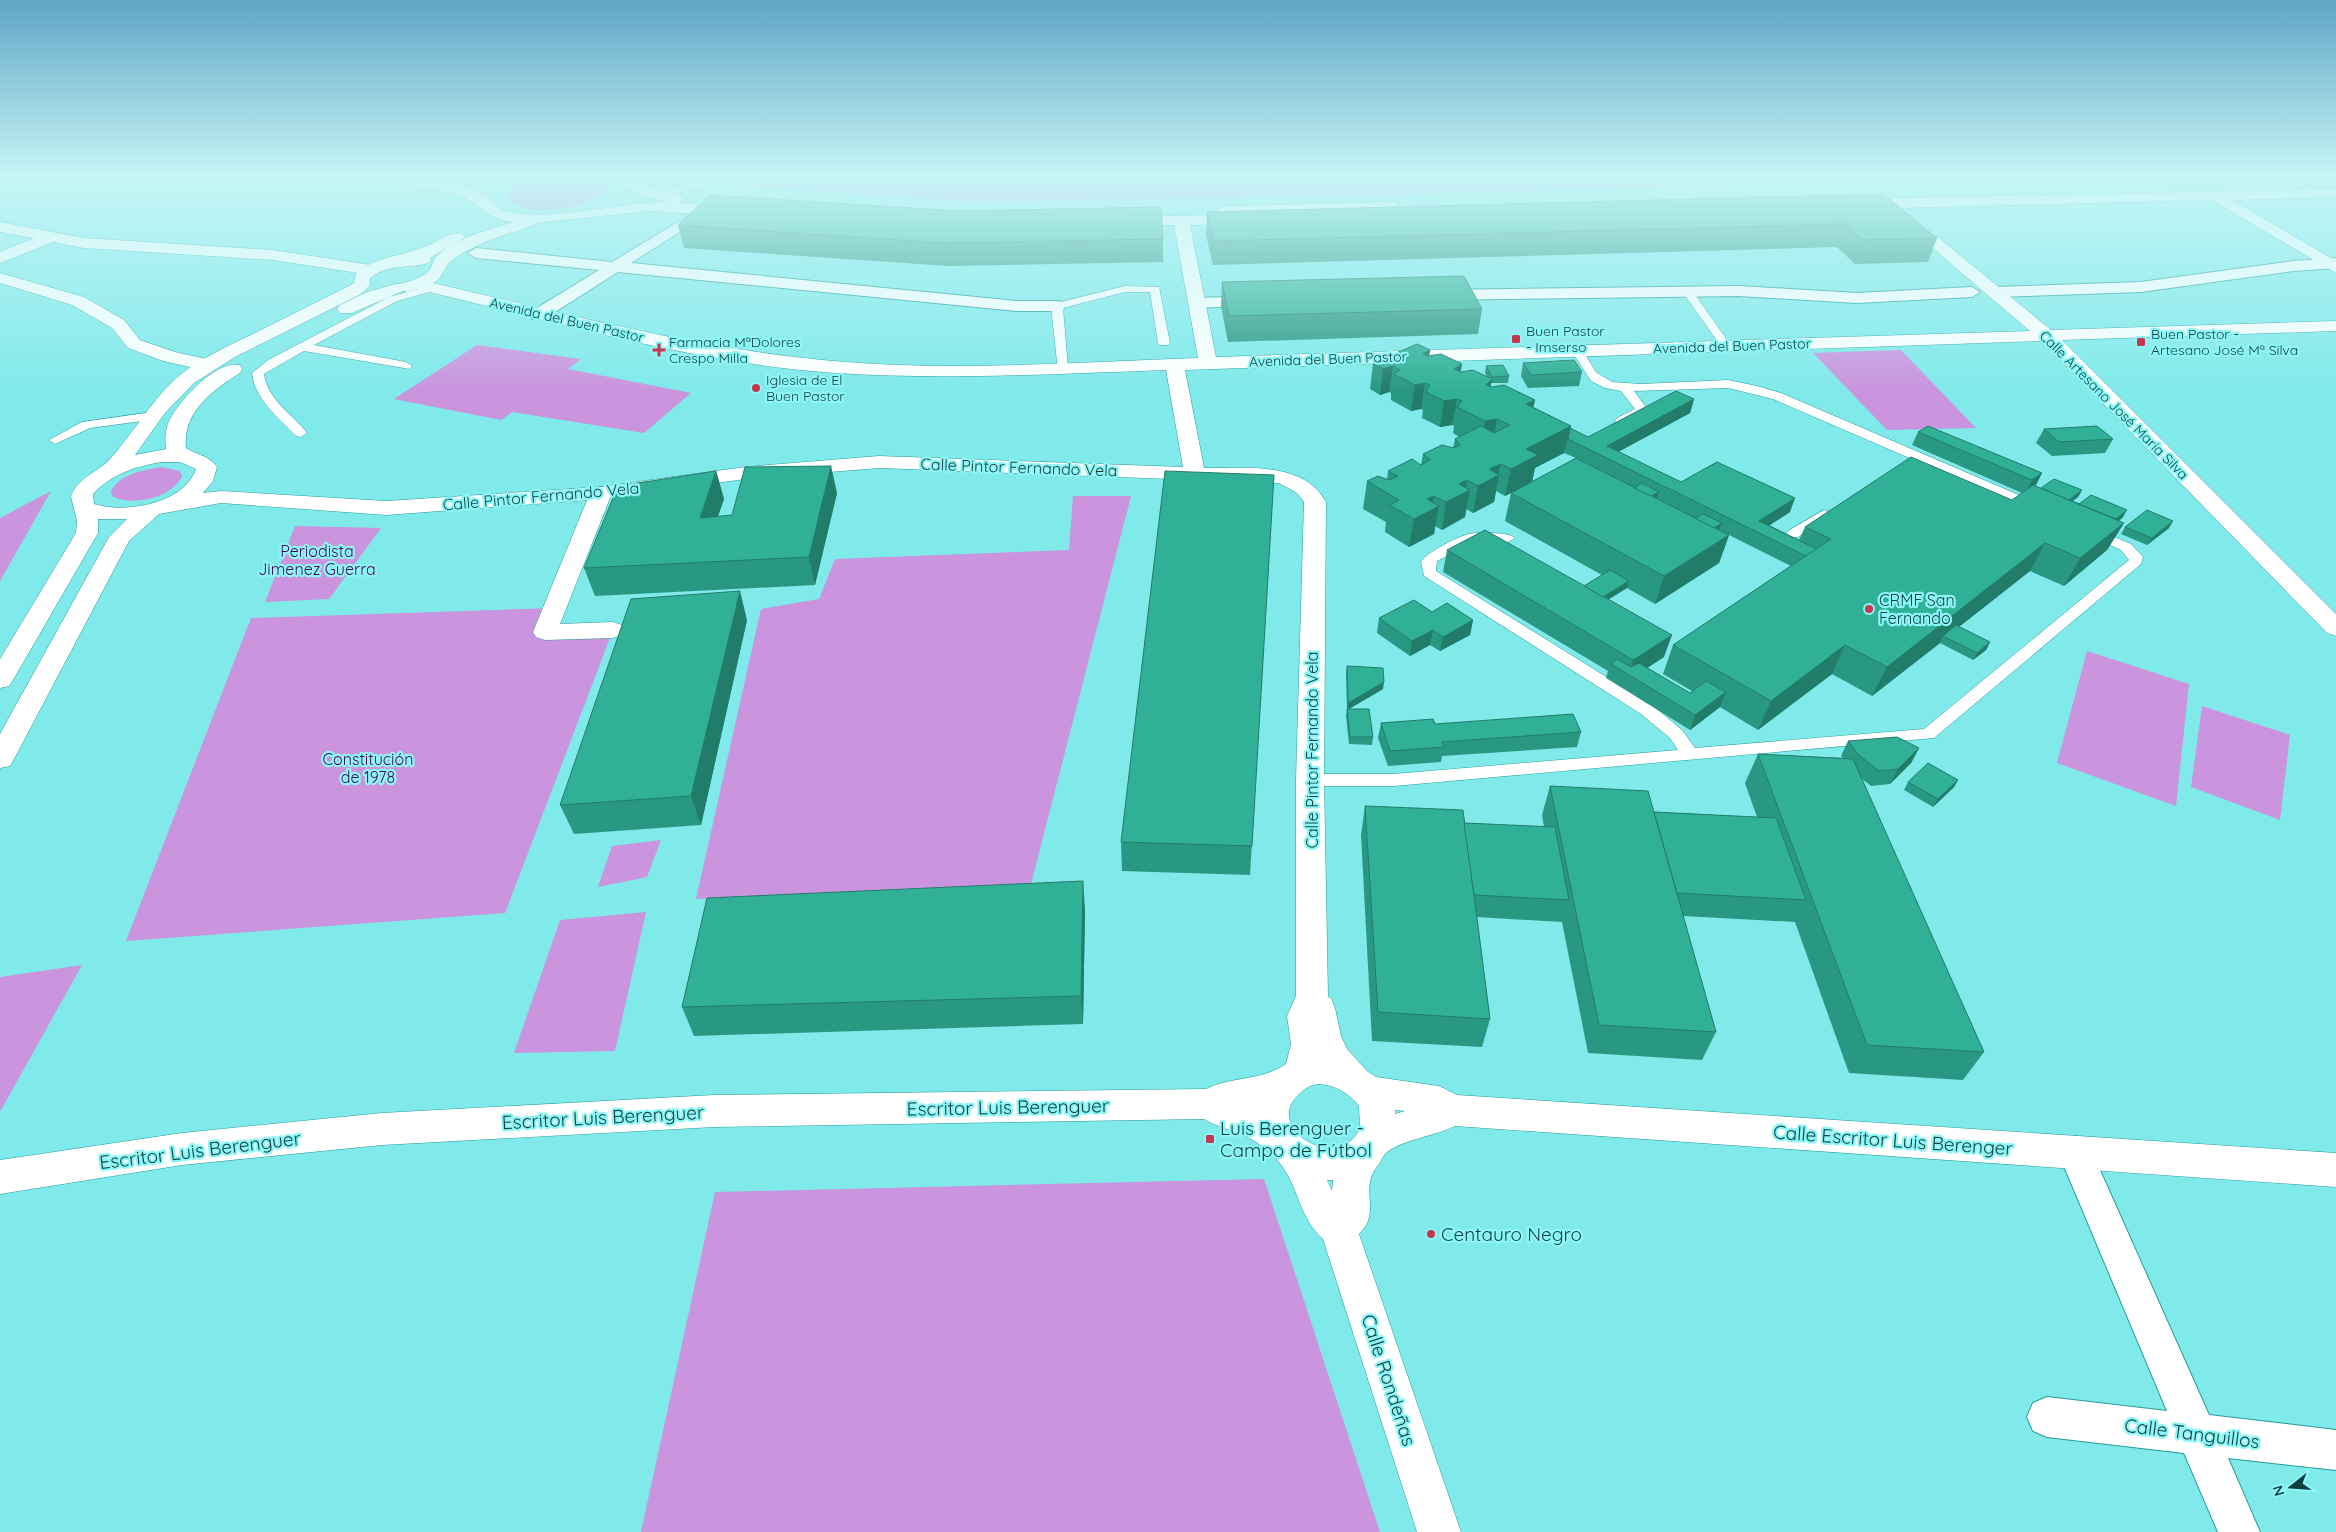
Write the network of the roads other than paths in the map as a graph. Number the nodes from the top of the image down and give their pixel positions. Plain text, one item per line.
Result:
1 (20, 249) edge
2 (186, 249) edge
3 (433, 249) edge
4 (458, 249) edge
5 (642, 249) edge
6 (1187, 249) edge
7 (1943, 249) edge
8 (2315, 249) edge
9 (476, 253) dead end
10 (0, 258) edge
11 (404, 260) junction
12 (2335, 260) edge
13 (615, 267) junction
14 (438, 268) junction
15 (367, 277) junction
16 (0, 278) edge
17 (425, 286) junction
18 (396, 289) junction
19 (1687, 291) junction
20 (1972, 292) dead end
21 (1994, 292) junction
22 (1421, 295) edge
23 (1275, 300) edge
24 (1197, 303) junction
25 (1057, 306) junction
26 (538, 315) junction
27 (2336, 326) edge
28 (2047, 336) junction
29 (1164, 343) dead end
30 (1726, 346) junction
31 (303, 347) junction
32 (1576, 350) junction
33 (1208, 363) junction
34 (1175, 364) junction
35 (208, 365) junction
36 (406, 366) dead end
37 (1062, 368) junction
38 (1625, 387) junction
39 (153, 416) junction
40 (1607, 428) edge
41 (301, 433) dead end
42 (56, 440) dead end
43 (1914, 455) junction
44 (184, 456) junction
45 (1898, 466) edge
46 (108, 472) junction
47 (1194, 472) junction
48 (207, 474) junction
49 (601, 494) junction
50 (222, 497) junction
51 (160, 506) junction
52 (85, 508) junction
53 (1834, 508) edge
54 (2047, 512) edge
55 (2074, 524) edge
56 (1793, 534) dead end
57 (1508, 538) dead end
58 (2336, 628) edge
59 (614, 630) dead end
60 (0, 680) edge
61 (1690, 754) junction
62 (0, 758) edge
63 (1310, 780) junction
64 (1312, 996) junction
65 (1294, 1077) junction
66 (1361, 1085) junction
67 (1209, 1104) junction
68 (1450, 1110) junction
69 (1371, 1146) junction
70 (1288, 1149) junction
71 (2075, 1152) junction
72 (2336, 1170) edge
73 (0, 1177) edge
74 (1338, 1228) junction
75 (2047, 1417) dead end
76 (2197, 1434) junction
77 (2336, 1450) edge
78 (1439, 1532) edge
79 (2239, 1532) edge

1 - 10 street
2 - 15 street
3 - 11 street
4 - 14 street
5 - 13 street
6 - 24 street
7 - 21 street, Calle Artesano José María Silva
8 - 12 street
9 - 13 street
11 - 14 street
11 - 15 street
12 - 21 street
13 - 25 street
13 - 26 street
14 - 17 street
15 - 18 street
15 - 35 street
16 - 35 street
17 - 18 street
17 - 26 street, Avenida del Buen Pastor
17 - 31 lane
18 - 44 street
19 - 20 street
19 - 22 street
19 - 30 lane
21 - 28 street, Calle Artesano José María Silva
23 - 24 street
24 - 33 street
25 - 29 lane
25 - 37 lane
26 - 37 street, Avenida del Buen Pastor
27 - 28 street, Avenida del Buen Pastor
28 - 30 street, Avenida del Buen Pastor
28 - 58 street, Calle Artesano José María Silva
30 - 32 street, Avenida del Buen Pastor
31 - 36 lane
31 - 41 lane
32 - 33 street, Avenida del Buen Pastor
32 - 38 lane
33 - 34 street, Avenida del Buen Pastor
34 - 37 street, Avenida del Buen Pastor
34 - 47 street
35 - 39 street
38 - 40 lane
38 - 43 lane
39 - 42 lane
39 - 46 street
43 - 45 lane
43 - 54 lane
44 - 46 street
44 - 48 street
46 - 52 street
47 - 49 street, Calle Pintor Fernando Vela
47 - 63 street, Calle Pintor Fernando Vela
48 - 50 street
48 - 51 street
49 - 50 street, Calle Pintor Fernando Vela
49 - 59 street
50 - 51 street, Calle Pintor Fernando Vela
51 - 52 street
51 - 62 street
52 - 60 street
53 - 56 lane
55 - 61 lane
57 - 61 lane
61 - 63 lane
63 - 64 street, Calle Pintor Fernando Vela
64 - 65 street, Calle Pintor Fernando Vela
64 - 66 street, Calle Pintor Fernando Vela
65 - 66 street
65 - 67 street, Escritor Luis Berenguer
65 - 70 street
66 - 68 street, Calle Escritor Luis Berenger
66 - 69 street
67 - 70 street
67 - 73 street, Escritor Luis Berenguer
68 - 69 street, Calle Escritor Luis Berenger
68 - 71 street, Calle Escritor Luis Berenger
69 - 70 street
69 - 74 street
70 - 74 street, Calle Rondeñas
71 - 72 street, Calle Escritor Luis Berenger
71 - 76 street
74 - 78 street, Calle Rondeñas
75 - 76 street, Calle Tanguillos
76 - 77 street, Calle Tanguillos
76 - 79 street

